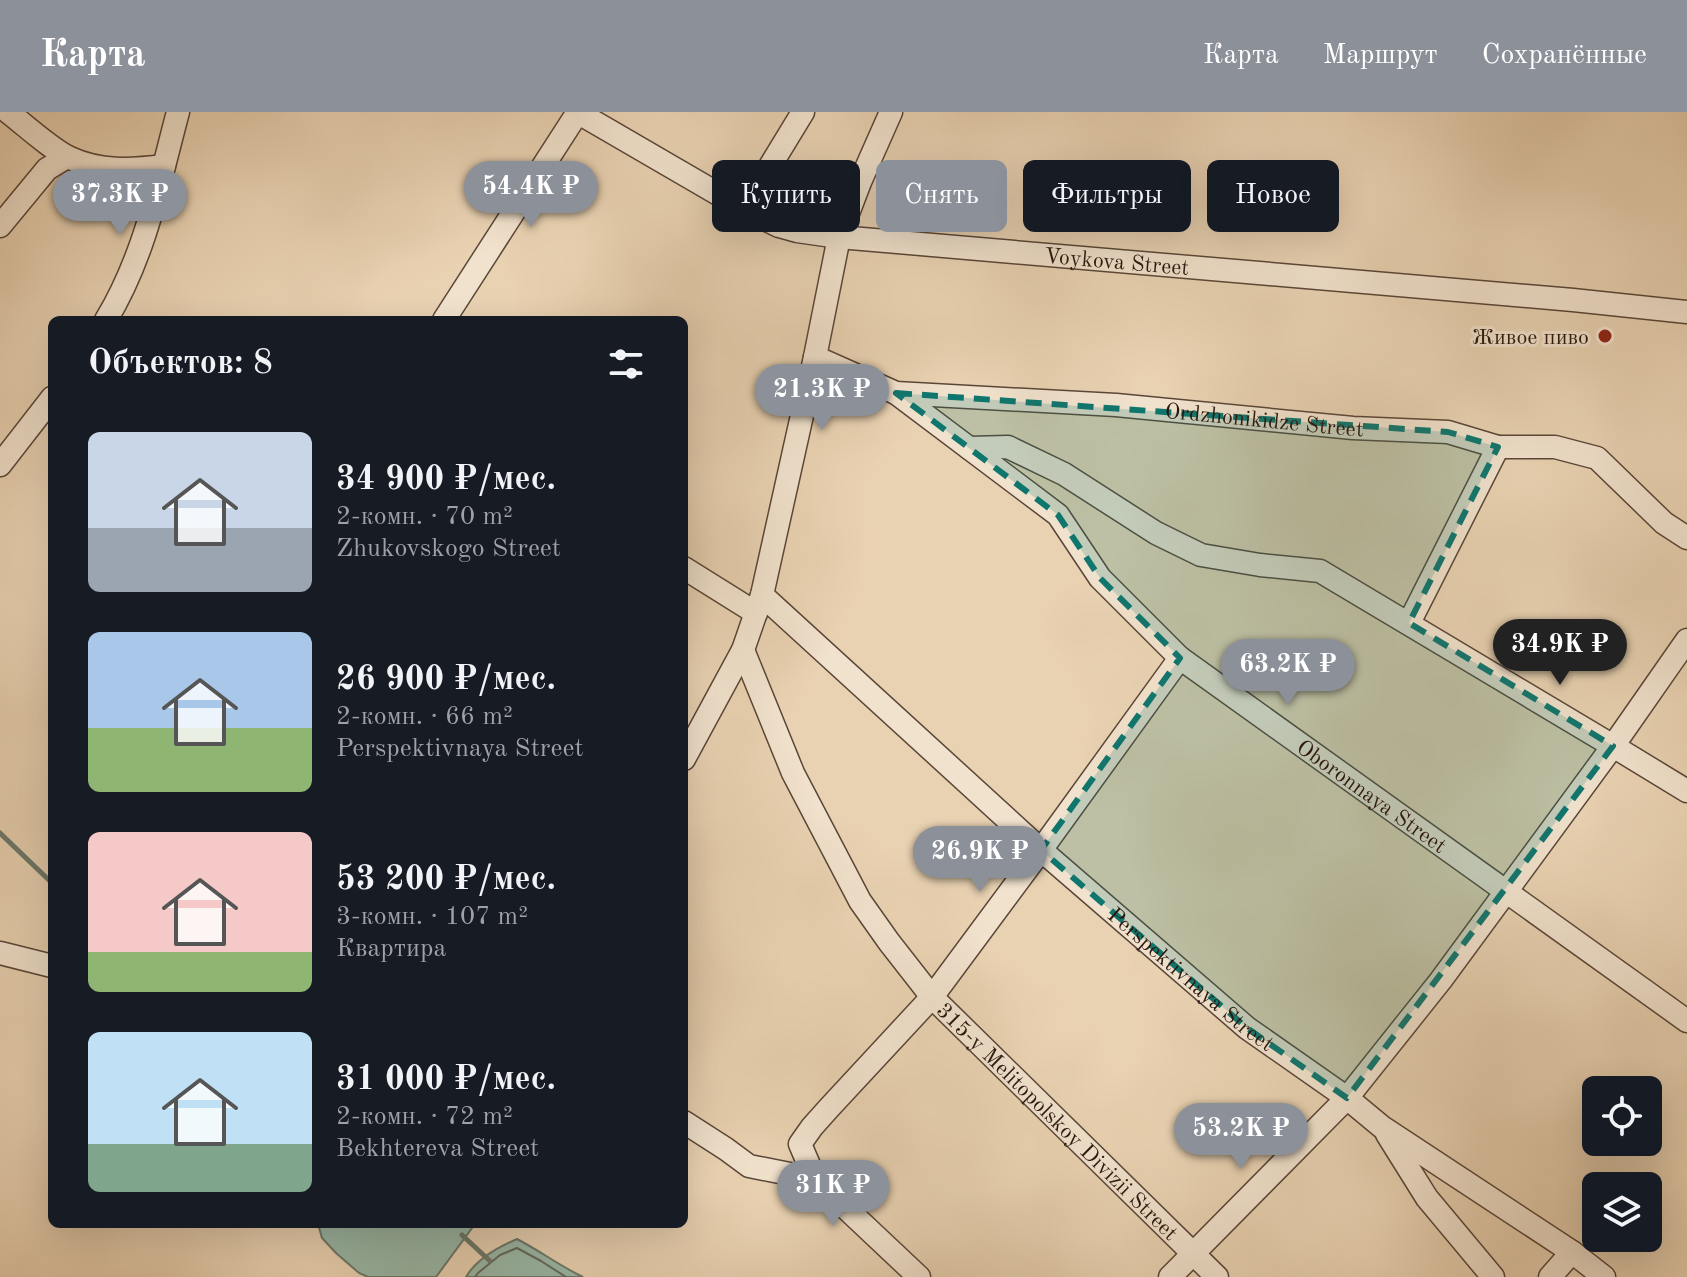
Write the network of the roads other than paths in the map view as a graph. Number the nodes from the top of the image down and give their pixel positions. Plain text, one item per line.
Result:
1 (8, 112) edge
2 (178, 112) edge
3 (578, 112) edge
4 (803, 112) edge
5 (891, 112) edge
6 (67, 157) junction
7 (774, 160) edge
8 (164, 166) junction
9 (712, 190) edge
10 (0, 226) edge
11 (804, 232) edge
12 (839, 237) junction
13 (1687, 312) edge
14 (108, 316) edge
15 (447, 316) edge
16 (815, 357) junction
17 (896, 393) junction
18 (48, 403) edge
19 (1498, 447) junction
20 (969, 448) junction
21 (0, 465) edge
22 (1687, 538) edge
23 (688, 570) edge
24 (759, 604) junction
25 (1409, 623) junction
26 (1687, 640) edge
27 (743, 650) junction
28 (1180, 658) junction
29 (1613, 746) junction
30 (688, 752) edge
31 (1687, 791) edge
32 (1041, 850) junction
33 (1507, 892) junction
34 (0, 953) edge
35 (48, 965) edge
36 (932, 997) junction
37 (1687, 1021) edge
38 (1347, 1098) junction
39 (688, 1125) edge
40 (1382, 1127) junction
41 (815, 1179) junction
42 (1572, 1252) junction
43 (1192, 1253) junction
44 (919, 1277) edge
45 (1170, 1277) edge
46 (1217, 1277) edge
47 (1493, 1277) edge
48 (1550, 1277) edge
49 (1604, 1277) edge

1 - 6 street
2 - 8 street
3 - 9 street, Voykova Street
3 - 15 street
4 - 7 street
5 - 12 street
6 - 8 street
6 - 10 street
8 - 14 street
11 - 12 street, Voykova Street
12 - 13 street, Voykova Street
12 - 16 street
16 - 17 street, Ordzhonikidze Street
16 - 24 street
17 - 19 street, Ordzhonikidze Street
17 - 20 street, Oboronnaya Street
18 - 21 street
19 - 22 street, Ordzhonikidze Street
19 - 25 street
20 - 25 street
20 - 28 street, Oboronnaya Street
23 - 24 street, Perspektivnaya Street
24 - 27 street
24 - 32 street, Perspektivnaya Street
25 - 29 street
26 - 29 street
27 - 30 street
27 - 36 street, 315-y Melitopolskoy Divizii Street
28 - 32 street
28 - 33 street, Oboronnaya Street
29 - 31 street
29 - 33 street
32 - 36 street
32 - 38 street, Perspektivnaya Street
33 - 37 street, Oboronnaya Street
33 - 38 street
34 - 35 street
36 - 41 street
36 - 43 street, 315-y Melitopolskoy Divizii Street
38 - 40 street, Perspektivnaya Street
38 - 43 street
39 - 41 street
40 - 42 street, Perspektivnaya Street
40 - 47 street, Perspektivnaya Street
41 - 44 street
42 - 48 street
42 - 49 street, Perspektivnaya Street
43 - 45 street
43 - 46 street, 315-y Melitopolskoy Divizii Street

